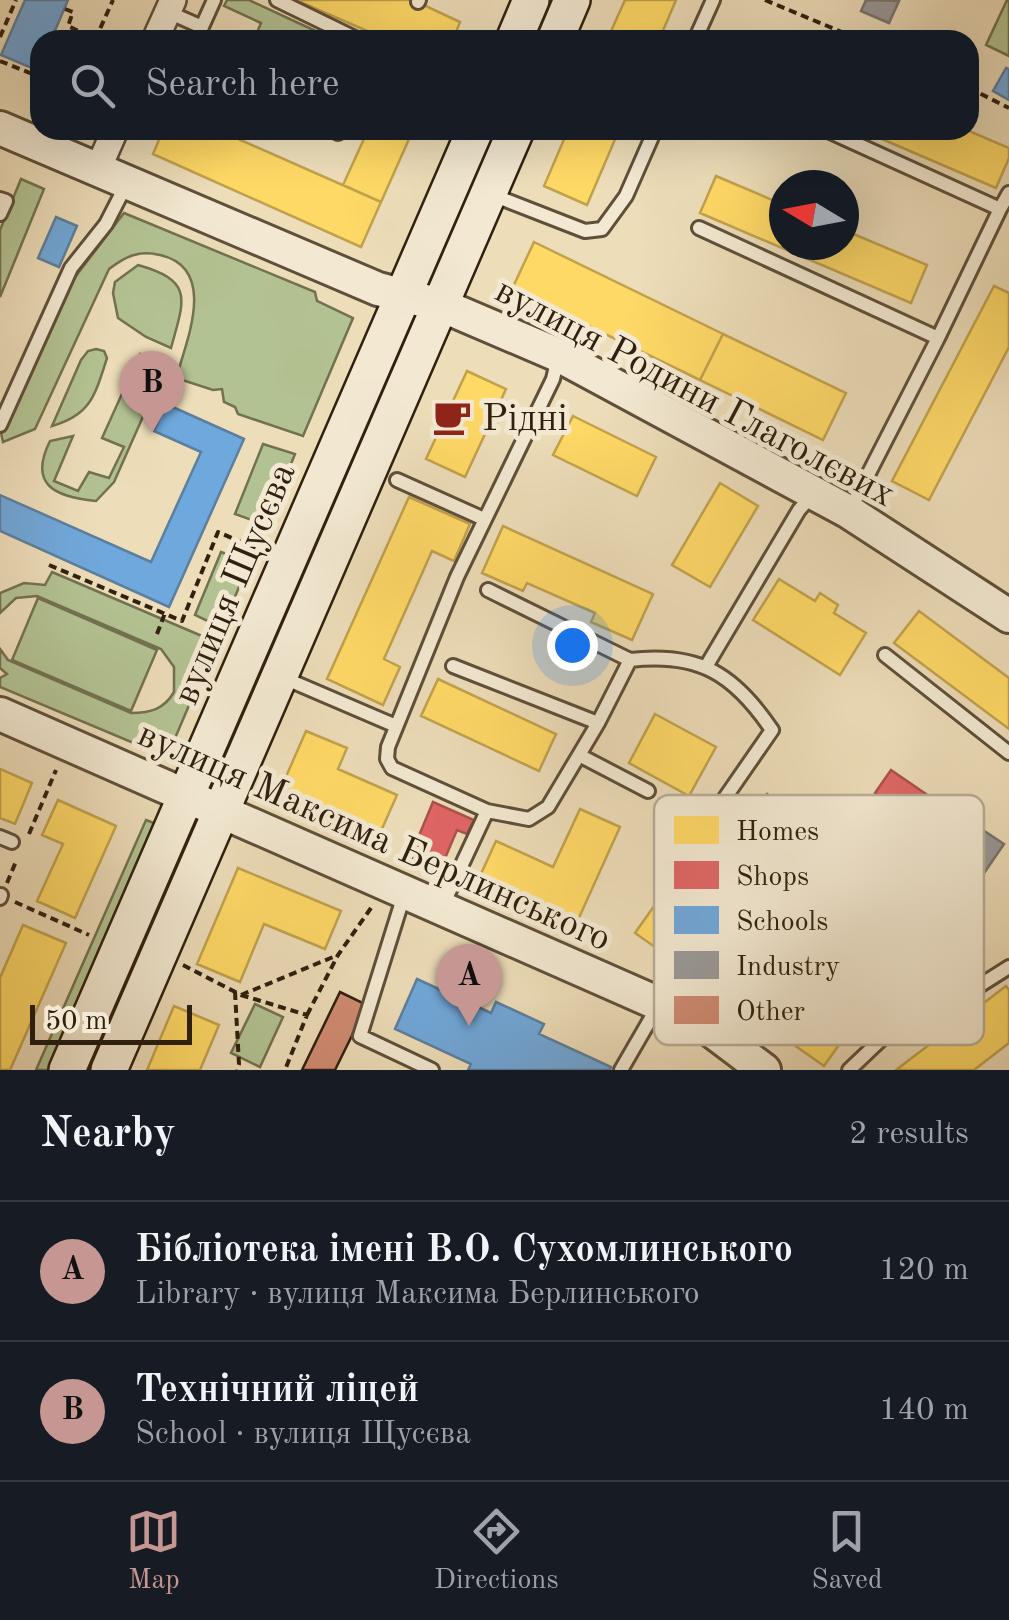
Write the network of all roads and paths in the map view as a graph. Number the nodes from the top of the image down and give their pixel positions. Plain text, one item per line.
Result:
1 (16, 0) edge
2 (113, 0) edge
3 (214, 0) edge
4 (277, 0) edge
5 (532, 0) edge
6 (572, 0) edge
7 (713, 0) edge
8 (765, 0) edge
9 (170, 6) edge
10 (64, 9) dead end
11 (77, 30) edge
12 (100, 30) edge
13 (159, 30) edge
14 (195, 30) edge
15 (201, 30) edge
16 (338, 30) edge
17 (518, 30) edge
18 (558, 30) edge
19 (700, 30) edge
20 (837, 30) edge
21 (0, 37) edge
22 (0, 61) edge
23 (30, 74) edge
24 (979, 93) edge
25 (1009, 108) edge
26 (0, 128) edge
27 (115, 140) edge
28 (471, 140) edge
29 (512, 140) edge
30 (651, 140) edge
31 (848, 140) edge
32 (113, 176) junction
33 (1009, 193) edge
34 (488, 194) junction
35 (0, 199) edge
36 (1000, 209) junction
37 (0, 214) edge
38 (699, 228) dead end
39 (404, 295) junction
40 (441, 305) junction
41 (938, 338) junction
42 (558, 355) junction
43 (0, 425) edge
44 (396, 480) dead end
45 (814, 493) junction
46 (849, 512) junction
47 (484, 518) junction
48 (266, 553) dead end
49 (49, 565) dead end
50 (488, 590) dead end
51 (165, 614) junction
52 (1009, 616) edge
53 (157, 634) dead end
54 (885, 655) dead end
55 (630, 660) junction
56 (707, 665) junction
57 (453, 666) dead end
58 (280, 676) junction
59 (0, 714) edge
60 (598, 723) junction
61 (396, 726) junction
62 (1009, 753) edge
63 (579, 755) junction
64 (56, 770) dead end
65 (648, 791) dead end
66 (727, 795) edge
67 (187, 796) junction
68 (487, 811) junction
69 (221, 812) junction
70 (392, 895) junction
71 (1, 897) edge
72 (441, 909) junction
73 (89, 935) dead end
74 (338, 955) junction
75 (178, 963) dead end
76 (1009, 967) edge
77 (984, 983) edge
78 (238, 994) junction
79 (654, 1002) edge
80 (654, 1013) edge
81 (307, 1015) junction
82 (731, 1045) edge
83 (875, 1045) edge
84 (67, 1070) edge
85 (109, 1070) edge
86 (237, 1070) edge
87 (285, 1070) edge
88 (432, 1070) edge
89 (621, 1070) edge
90 (764, 1070) edge
91 (849, 1070) edge

1 - 21 path
2 - 12 path
3 - 15 lane
4 - 16 lane
5 - 17 main road
6 - 18 main road
7 - 19 lane
8 - 20 path
9 - 13 street
9 - 14 lane
10 - 11 path
22 - 23 path
24 - 25 path
26 - 32 street, вулиця Родини Глаголєвих
27 - 32 street
28 - 39 main road, вулиця Щусєва
29 - 34 main road
30 - 34 lane
31 - 36 lane
32 - 39 street, вулиця Родини Глаголєвих
32 - 43 lane
33 - 36 lane
34 - 40 main road
35 - 37 lane
36 - 41 lane
38 - 41 lane
39 - 40 street, вулиця Родини Глаголєвих
39 - 67 main road, вулиця Щусєва
40 - 42 street, вулиця Родини Глаголєвих
40 - 58 main road
41 - 46 lane
42 - 45 street, вулиця Родини Глаголєвих
42 - 47 lane
44 - 47 lane
45 - 46 street, вулиця Родини Глаголєвих
45 - 56 lane
46 - 52 street, вулиця Родини Глаголєвих
47 - 61 lane
48 - 51 path
49 - 51 path
50 - 55 lane
51 - 53 path
54 - 62 lane
55 - 56 lane
55 - 60 lane
56 - 66 lane
57 - 60 lane
58 - 61 lane
58 - 69 main road
59 - 67 street, вулиця Максима Берлинського
60 - 63 lane
61 - 68 lane
63 - 65 lane
63 - 68 lane
64 - 71 path
67 - 69 street, вулиця Максима Берлинського
67 - 84 main road, вулиця Щусєва
68 - 72 lane
69 - 70 street, вулиця Максима Берлинського
69 - 85 main road
70 - 72 street, вулиця Максима Берлинського
70 - 74 path
70 - 88 lane
71 - 73 path
72 - 79 street, вулиця Максима Берлинського
74 - 78 path
74 - 81 path
75 - 78 path
76 - 77 lane
78 - 81 path
78 - 86 path
80 - 89 lane
81 - 87 path
82 - 90 street, вулиця Максима Берлинського
83 - 91 lane

